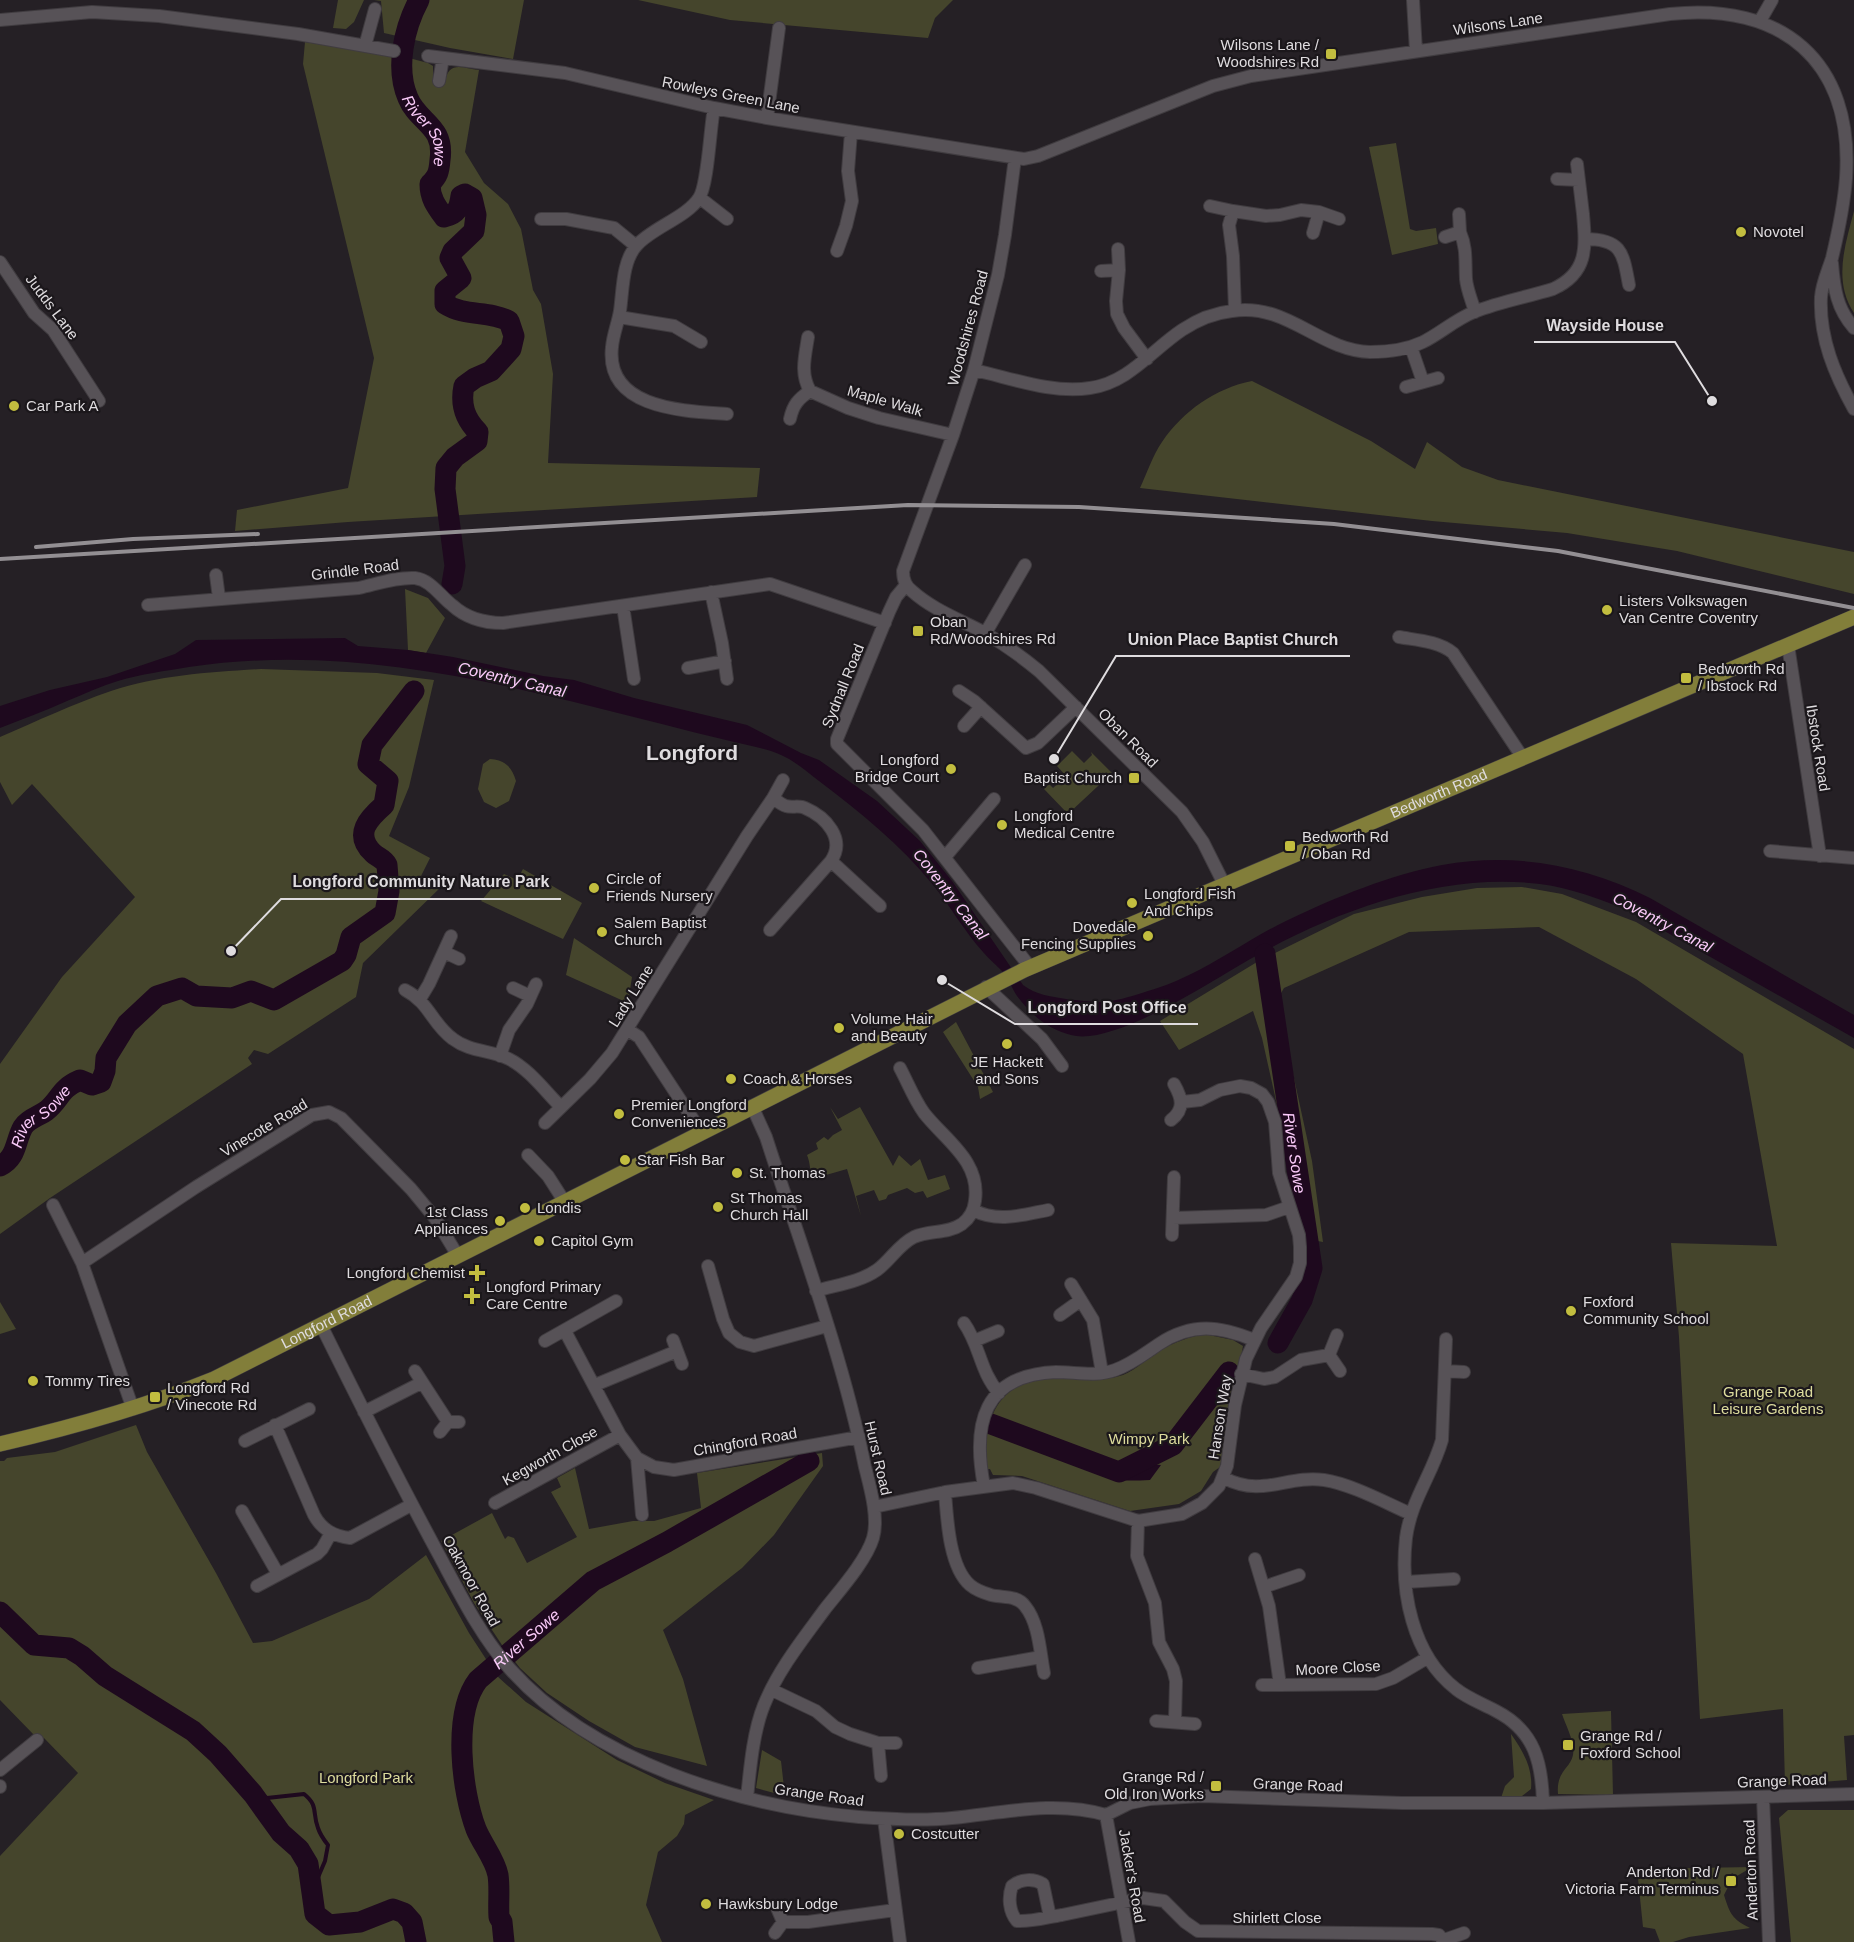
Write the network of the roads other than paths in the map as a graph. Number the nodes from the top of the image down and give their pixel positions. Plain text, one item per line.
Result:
1 (1413, 0) edge
2 (1772, 0) edge
3 (375, 9) dead end
4 (0, 20) edge
5 (1760, 21) junction
6 (779, 28) dead end
7 (365, 46) junction
8 (394, 51) dead end
9 (1416, 51) junction
10 (428, 56) dead end
11 (443, 58) junction
12 (439, 81) dead end
13 (714, 108) junction
14 (767, 118) junction
15 (851, 132) junction
16 (1015, 158) junction
17 (1577, 164) dead end
18 (1557, 179) dead end
19 (1579, 180) junction
20 (700, 198) junction
21 (1210, 207) dead end
22 (1233, 211) junction
23 (1319, 212) junction
24 (1459, 214) dead end
25 (542, 219) dead end
26 (727, 219) dead end
27 (1339, 219) dead end
28 (1460, 232) junction
29 (1313, 233) dead end
30 (1444, 237) dead end
31 (1585, 239) junction
32 (636, 246) junction
33 (1118, 249) dead end
34 (837, 251) dead end
35 (1832, 259) junction
36 (0, 262) edge
37 (1119, 270) junction
38 (1101, 271) dead end
39 (1629, 285) dead end
40 (1235, 310) junction
41 (1475, 312) junction
42 (619, 317) junction
43 (1854, 328) edge
44 (808, 337) dead end
45 (700, 342) dead end
46 (1412, 347) junction
47 (1147, 359) junction
48 (974, 370) junction
49 (1437, 378) dead end
50 (1423, 382) junction
51 (1406, 387) dead end
52 (810, 391) junction
53 (99, 401) dead end
54 (1854, 409) edge
55 (727, 414) dead end
56 (790, 419) dead end
57 (953, 435) junction
58 (928, 501) joint
59 (1025, 565) dead end
60 (216, 575) dead end
61 (906, 585) junction
62 (711, 592) junction
63 (219, 598) junction
64 (148, 605) dead end
65 (623, 606) junction
66 (1854, 617) edge
67 (885, 623) junction
68 (986, 634) junction
69 (1399, 637) dead end
70 (1788, 645) junction
71 (725, 662) junction
72 (688, 668) dead end
73 (634, 679) dead end
74 (727, 679) dead end
75 (959, 691) dead end
76 (1076, 706) junction
77 (981, 707) junction
78 (964, 726) dead end
79 (1523, 758) junction
80 (783, 780) dead end
81 (773, 798) junction
82 (994, 799) dead end
83 (1770, 851) dead end
84 (1820, 856) junction
85 (945, 857) junction
86 (1854, 858) edge
87 (831, 861) junction
88 (1225, 886) junction
89 (880, 906) dead end
90 (770, 930) dead end
91 (451, 936) dead end
92 (444, 952) junction
93 (459, 959) dead end
94 (1027, 968) junction
95 (536, 984) dead end
96 (990, 986) junction
97 (513, 988) dead end
98 (405, 990) dead end
99 (530, 996) junction
100 (420, 999) junction
101 (628, 1030) junction
102 (500, 1056) junction
103 (1062, 1066) dead end
104 (900, 1068) dead end
105 (1174, 1084) dead end
106 (1182, 1102) junction
107 (752, 1106) junction
108 (561, 1107) junction
109 (1171, 1120) dead end
110 (545, 1123) dead end
111 (702, 1133) junction
112 (528, 1155) dead end
113 (1174, 1177) dead end
114 (564, 1201) junction
115 (53, 1205) dead end
116 (1289, 1207) junction
117 (973, 1210) junction
118 (1048, 1210) dead end
119 (1173, 1218) junction
120 (1172, 1236) dead end
121 (458, 1256) junction
122 (82, 1263) junction
123 (708, 1266) dead end
124 (1071, 1284) dead end
125 (816, 1291) junction
126 (616, 1300) dead end
127 (1081, 1300) junction
128 (1060, 1315) dead end
129 (964, 1323) dead end
130 (321, 1325) junction
131 (827, 1326) junction
132 (565, 1331) junction
133 (998, 1331) dead end
134 (1337, 1335) dead end
135 (1446, 1339) dead end
136 (1254, 1340) junction
137 (544, 1341) dead end
138 (974, 1341) junction
139 (1329, 1355) junction
140 (682, 1364) dead end
141 (415, 1371) dead end
142 (1340, 1371) dead end
143 (1446, 1371) junction
144 (1464, 1372) dead end
145 (1102, 1373) junction
146 (1241, 1374) junction
147 (421, 1383) junction
148 (595, 1385) junction
149 (999, 1393) junction
150 (133, 1409) junction
151 (309, 1409) dead end
152 (364, 1412) junction
153 (275, 1425) junction
154 (440, 1432) dead end
155 (621, 1435) junction
156 (859, 1437) junction
157 (245, 1441) dead end
158 (0, 1444) edge
159 (637, 1458) junction
160 (1224, 1478) junction
161 (984, 1486) junction
162 (945, 1492) junction
163 (495, 1503) dead end
164 (411, 1505) junction
165 (874, 1508) junction
166 (242, 1511) dead end
167 (1411, 1514) junction
168 (642, 1515) dead end
169 (1137, 1521) junction
170 (331, 1533) junction
171 (1255, 1559) dead end
172 (278, 1574) junction
173 (1299, 1575) dead end
174 (1454, 1579) dead end
175 (1406, 1582) junction
176 (257, 1586) dead end
177 (1264, 1587) junction
178 (1041, 1657) junction
179 (1428, 1658) junction
180 (978, 1668) dead end
181 (1044, 1673) dead end
182 (1262, 1685) dead end
183 (1280, 1685) junction
184 (772, 1690) junction
185 (1156, 1721) dead end
186 (1175, 1721) junction
187 (1194, 1724) dead end
188 (37, 1740) dead end
189 (878, 1743) junction
190 (896, 1743) dead end
191 (0, 1770) edge
192 (881, 1776) dead end
193 (1854, 1794) edge
194 (1763, 1797) junction
195 (747, 1798) junction
196 (1543, 1803) junction
197 (1106, 1815) junction
198 (885, 1819) junction
199 (1121, 1903) junction
200 (777, 1908) dead end
201 (896, 1910) junction
202 (1050, 1917) dead end
203 (783, 1922) junction
204 (775, 1933) dead end
205 (1464, 1933) dead end
206 (1444, 1941) edge
207 (900, 1942) edge
208 (1129, 1942) edge
209 (1769, 1942) edge

1 - 9 street
2 - 5 street
3 - 7 street
4 - 7 street
5 - 9 street, Wilsons Lane
5 - 35 street, Wilsons Lane
6 - 14 street
7 - 8 street
9 - 16 street, Wilsons Lane
10 - 11 street, Rowleys Green Lane
11 - 12 street
11 - 13 street, Rowleys Green Lane
13 - 14 street, Rowleys Green Lane
13 - 20 street
14 - 15 street, Rowleys Green Lane
15 - 16 street, Rowleys Green Lane
15 - 34 street
16 - 48 street, Woodshires Road
17 - 19 street
18 - 19 street
19 - 31 street
20 - 26 street
20 - 32 street
21 - 22 street
22 - 23 street
22 - 40 street
23 - 27 street
23 - 29 street
24 - 28 street
25 - 32 street
28 - 30 street
28 - 41 street
31 - 39 street
31 - 41 street
32 - 42 street
33 - 37 street
35 - 43 street, Wilsons Lane
35 - 54 street, Wilsons Lane
36 - 53 street, Judds Lane
37 - 38 street
37 - 47 street
40 - 46 street
40 - 47 street
41 - 46 street
42 - 45 street
42 - 55 street
44 - 52 street
46 - 50 street
47 - 48 street
48 - 57 street, Woodshires Road
49 - 50 street
50 - 51 street
52 - 56 street
52 - 57 street, Maple Walk
57 - 58 street, Woodshires Road
58 - 61 street, Sydnall Road
59 - 68 street
60 - 63 street
61 - 67 street, Sydnall Road
61 - 68 street, Oban Road
62 - 65 street, Grindle Road
62 - 67 street, Grindle Road
62 - 71 street
63 - 64 street, Grindle Road
63 - 65 street, Grindle Road
65 - 73 street
66 - 70 main road, Bedworth Road
67 - 85 street, Sydnall Road
68 - 76 street, Oban Road
69 - 79 street
70 - 79 main road, Bedworth Road
70 - 84 street, Ibstock Road
71 - 72 street
71 - 74 street
75 - 77 street
76 - 77 street
76 - 88 street, Oban Road
77 - 78 street
79 - 88 main road, Bedworth Road
80 - 81 street, Lady Lane
81 - 87 street
81 - 101 street, Lady Lane
82 - 85 street
83 - 84 street
84 - 86 street
85 - 94 street, Sydnall Road
87 - 89 street
87 - 90 street
88 - 94 main road, Bedworth Road
91 - 92 street
92 - 93 street
92 - 100 street
94 - 96 main road, Longford Road
95 - 99 street
96 - 103 street
96 - 107 main road, Longford Road
97 - 99 street
98 - 100 street
99 - 102 street
100 - 102 street
101 - 108 street, Lady Lane
101 - 111 street
102 - 108 street
104 - 117 street
105 - 106 street
106 - 109 street
106 - 116 street, Hanson Way
107 - 111 main road, Longford Road
107 - 125 street, Hurst Road
108 - 110 street, Lady Lane
111 - 114 main road, Longford Road
112 - 114 street
113 - 119 street
114 - 121 main road, Longford Road
115 - 122 street
116 - 119 street
116 - 136 street, Hanson Way
117 - 118 street
117 - 125 street
119 - 120 street
121 - 122 street, Vinecote Road
121 - 130 main road, Longford Road
122 - 150 street
123 - 131 street
124 - 127 street
125 - 131 street, Hurst Road
126 - 132 street
127 - 128 street
127 - 145 street
129 - 138 street
130 - 150 main road, Longford Road
130 - 152 street, Oakmoor Road
131 - 156 street, Hurst Road
132 - 137 street
132 - 148 street
133 - 138 street
134 - 139 street
135 - 143 street
136 - 145 street
136 - 146 street, Hanson Way
138 - 149 street
139 - 142 street
139 - 146 street
140 - 148 street
141 - 147 street
143 - 144 street
143 - 167 street
145 - 149 street
146 - 160 street, Hanson Way
147 - 152 street
147 - 154 street
148 - 155 street
149 - 161 street
150 - 158 main road, Longford Road
151 - 153 street
152 - 164 street, Oakmoor Road
153 - 157 street
153 - 170 street
155 - 159 street
155 - 163 street, Kegworth Close
156 - 159 street, Chingford Road
156 - 165 street, Hurst Road
159 - 168 street
160 - 167 street
160 - 169 street, Hanson Way
161 - 162 street, Hanson Way
161 - 169 street, Hanson Way
162 - 165 street, Hanson Way
162 - 178 street
164 - 170 street
164 - 195 street, Oakmoor Road
165 - 184 street, Hurst Road
166 - 172 street
167 - 175 street
169 - 186 street
170 - 172 street
171 - 177 street, Moore Close
172 - 176 street
173 - 177 street
174 - 175 street
175 - 179 street
177 - 183 street, Moore Close
178 - 180 street
178 - 181 street
179 - 183 street, Moore Close
179 - 196 street
182 - 183 street, Moore Close
184 - 189 street
184 - 195 street, Hurst Road
185 - 186 street
186 - 187 street
188 - 191 street
189 - 190 street
189 - 192 street
193 - 194 street, Grange Road
194 - 196 street, Grange Road
194 - 209 street, Anderton Road
195 - 198 street, Grange Road
196 - 197 street, Grange Road
197 - 198 street, Grange Road
197 - 199 street, Jacker's Road
198 - 201 street
199 - 202 street, Shirlett Close
199 - 206 street, Shirlett Close
199 - 208 street, Jacker's Road
200 - 203 street
201 - 203 street
201 - 207 street
203 - 204 street
205 - 206 street, Shirlett Close

